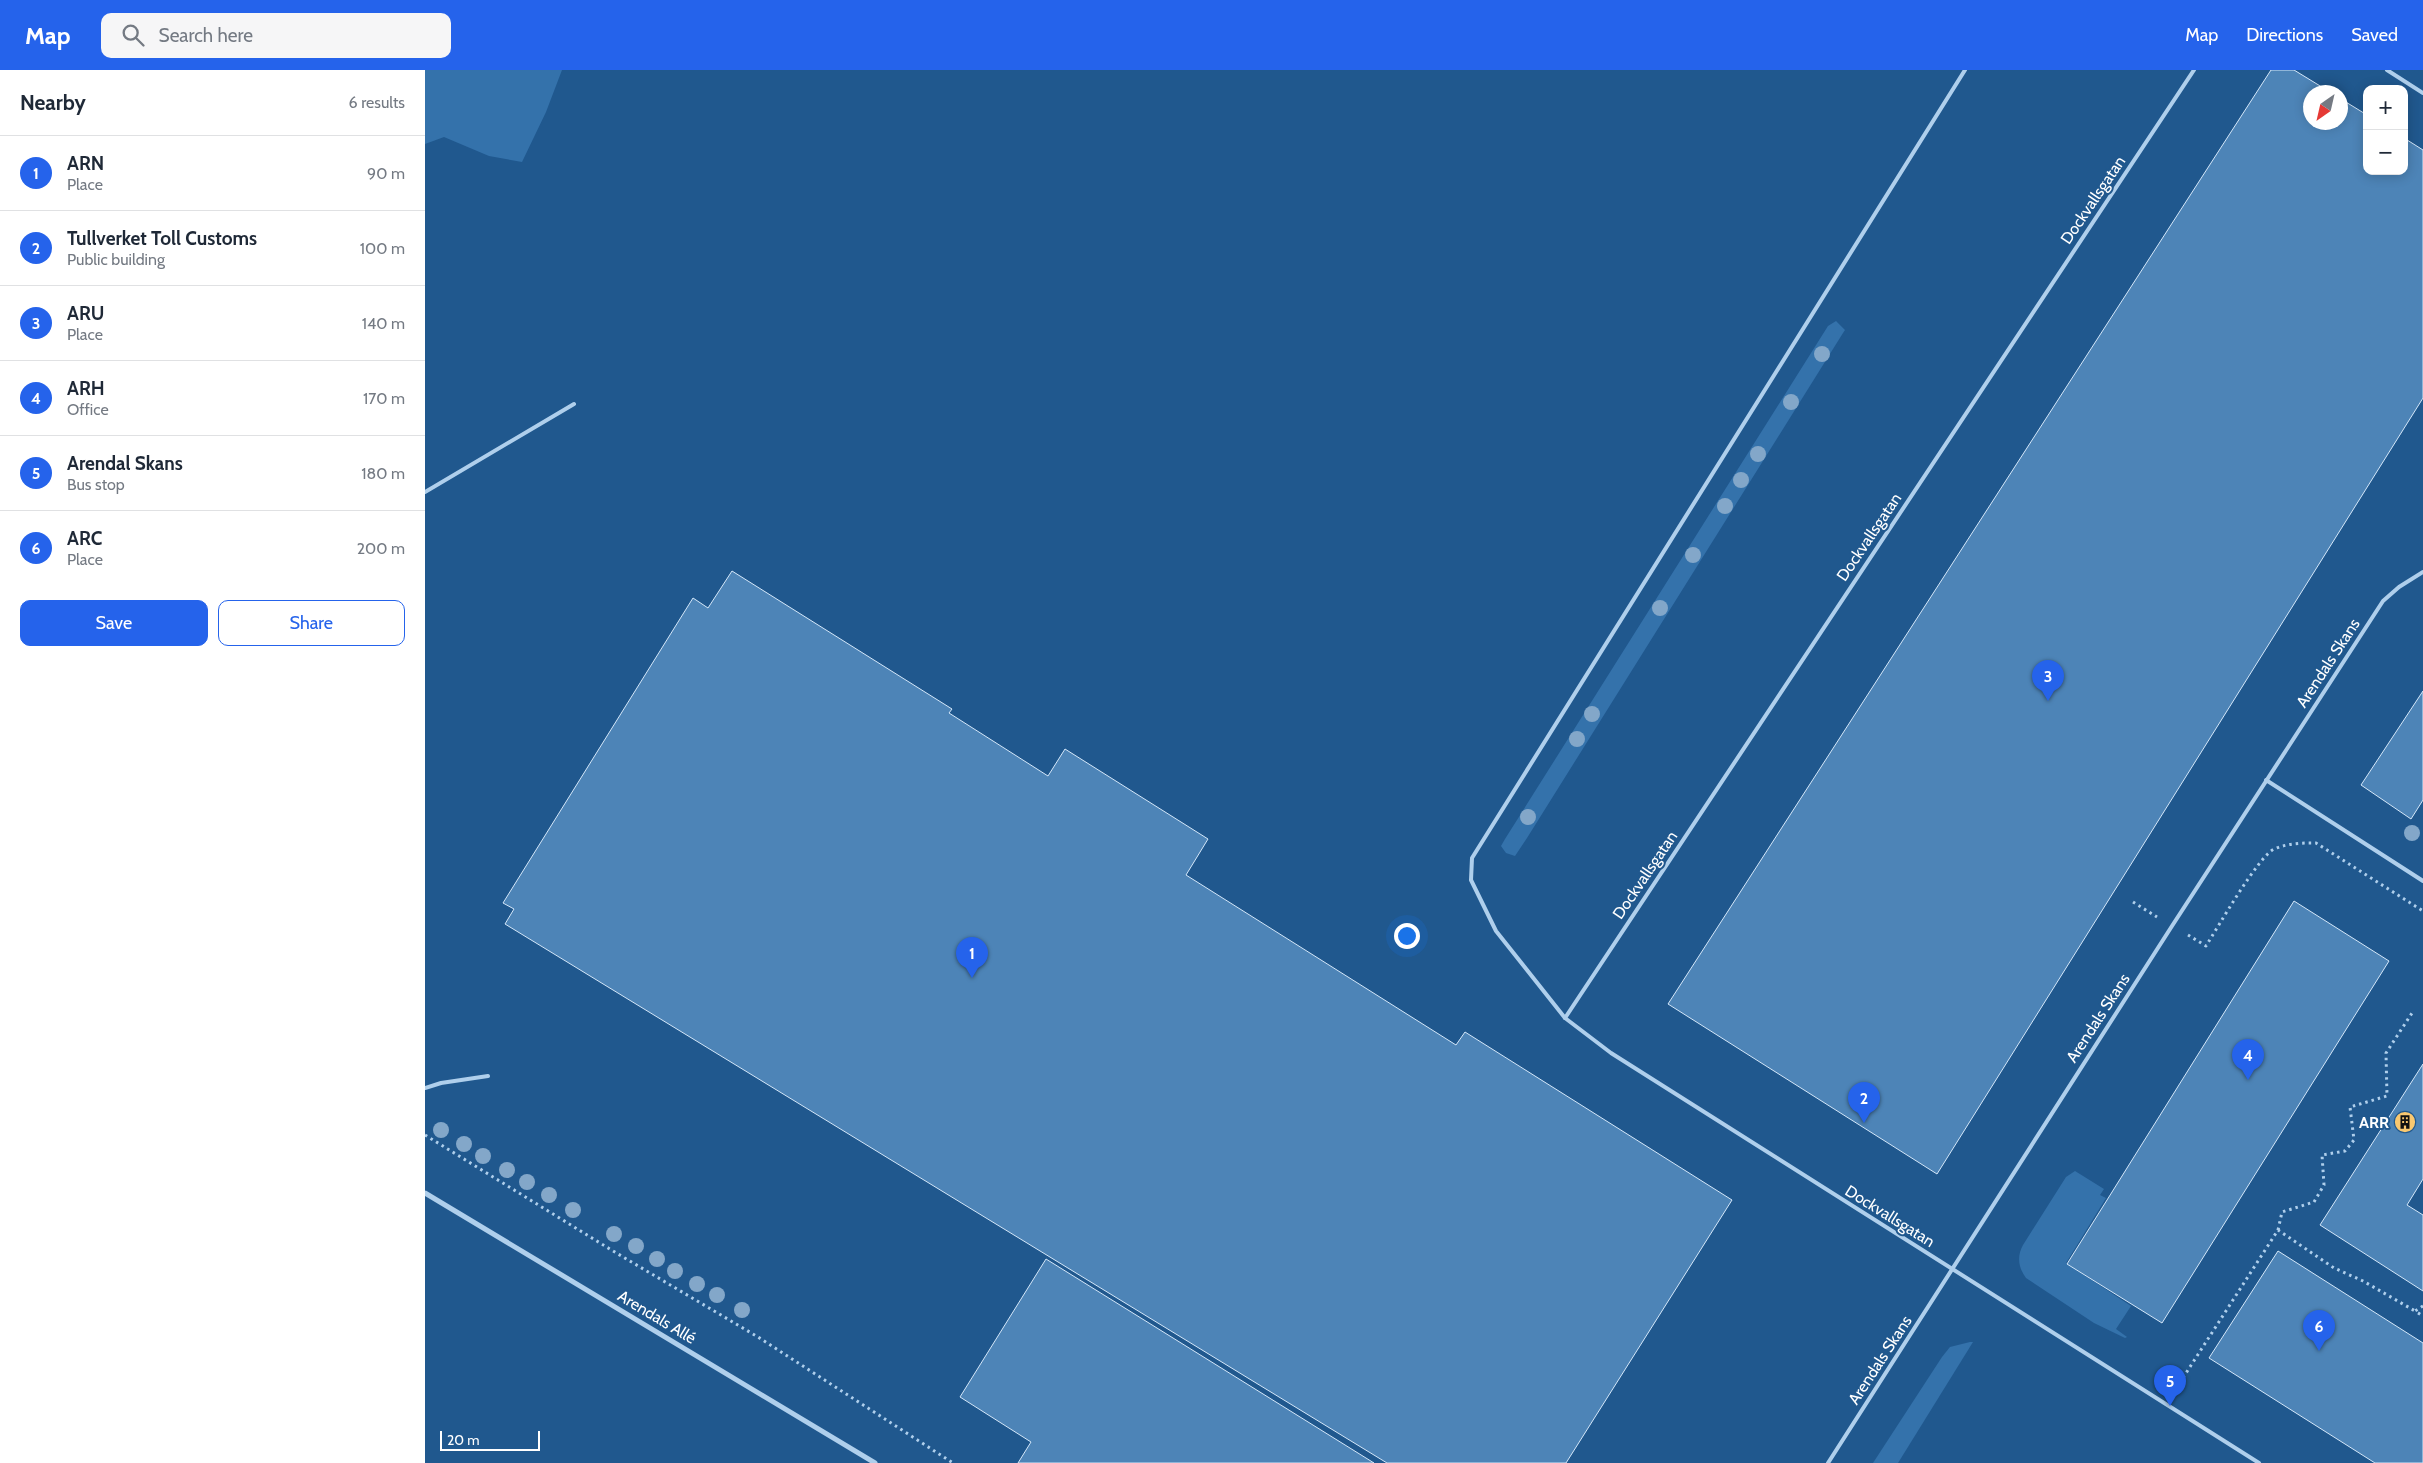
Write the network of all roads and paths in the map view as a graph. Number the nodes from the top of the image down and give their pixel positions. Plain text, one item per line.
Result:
1 (1965, 70) edge
2 (2194, 70) edge
3 (2387, 70) edge
4 (2423, 93) edge
5 (574, 404) dead end
6 (425, 492) edge
7 (2423, 572) edge
8 (2266, 780) junction
9 (2423, 881) edge
10 (2133, 902) dead end
11 (2423, 911) edge
12 (2172, 926) junction
13 (2412, 1013) dead end
14 (1565, 1018) junction
15 (488, 1076) dead end
16 (425, 1088) edge
17 (425, 1135) edge
18 (425, 1193) edge
19 (2278, 1230) junction
20 (1952, 1270) junction
21 (2423, 1306) edge
22 (2415, 1311) junction
23 (2423, 1316) edge
24 (2183, 1388) dead end
25 (875, 1463) edge
26 (953, 1463) edge
27 (1829, 1463) edge
28 (2259, 1463) edge

1 - 14 lane, Dockvallsgatan
2 - 14 lane, Dockvallsgatan
3 - 4 lane
5 - 6 lane
7 - 8 lane, Arendals Skans
8 - 9 lane
8 - 12 lane, Arendals Skans
10 - 12 path
11 - 12 path
12 - 20 lane, Arendals Skans
13 - 19 path
14 - 20 lane, Dockvallsgatan
15 - 16 lane
17 - 26 path
18 - 25 street, Arendals Allé
19 - 22 path
19 - 24 path
20 - 27 lane, Arendals Skans
20 - 28 lane
21 - 22 path
22 - 23 path

